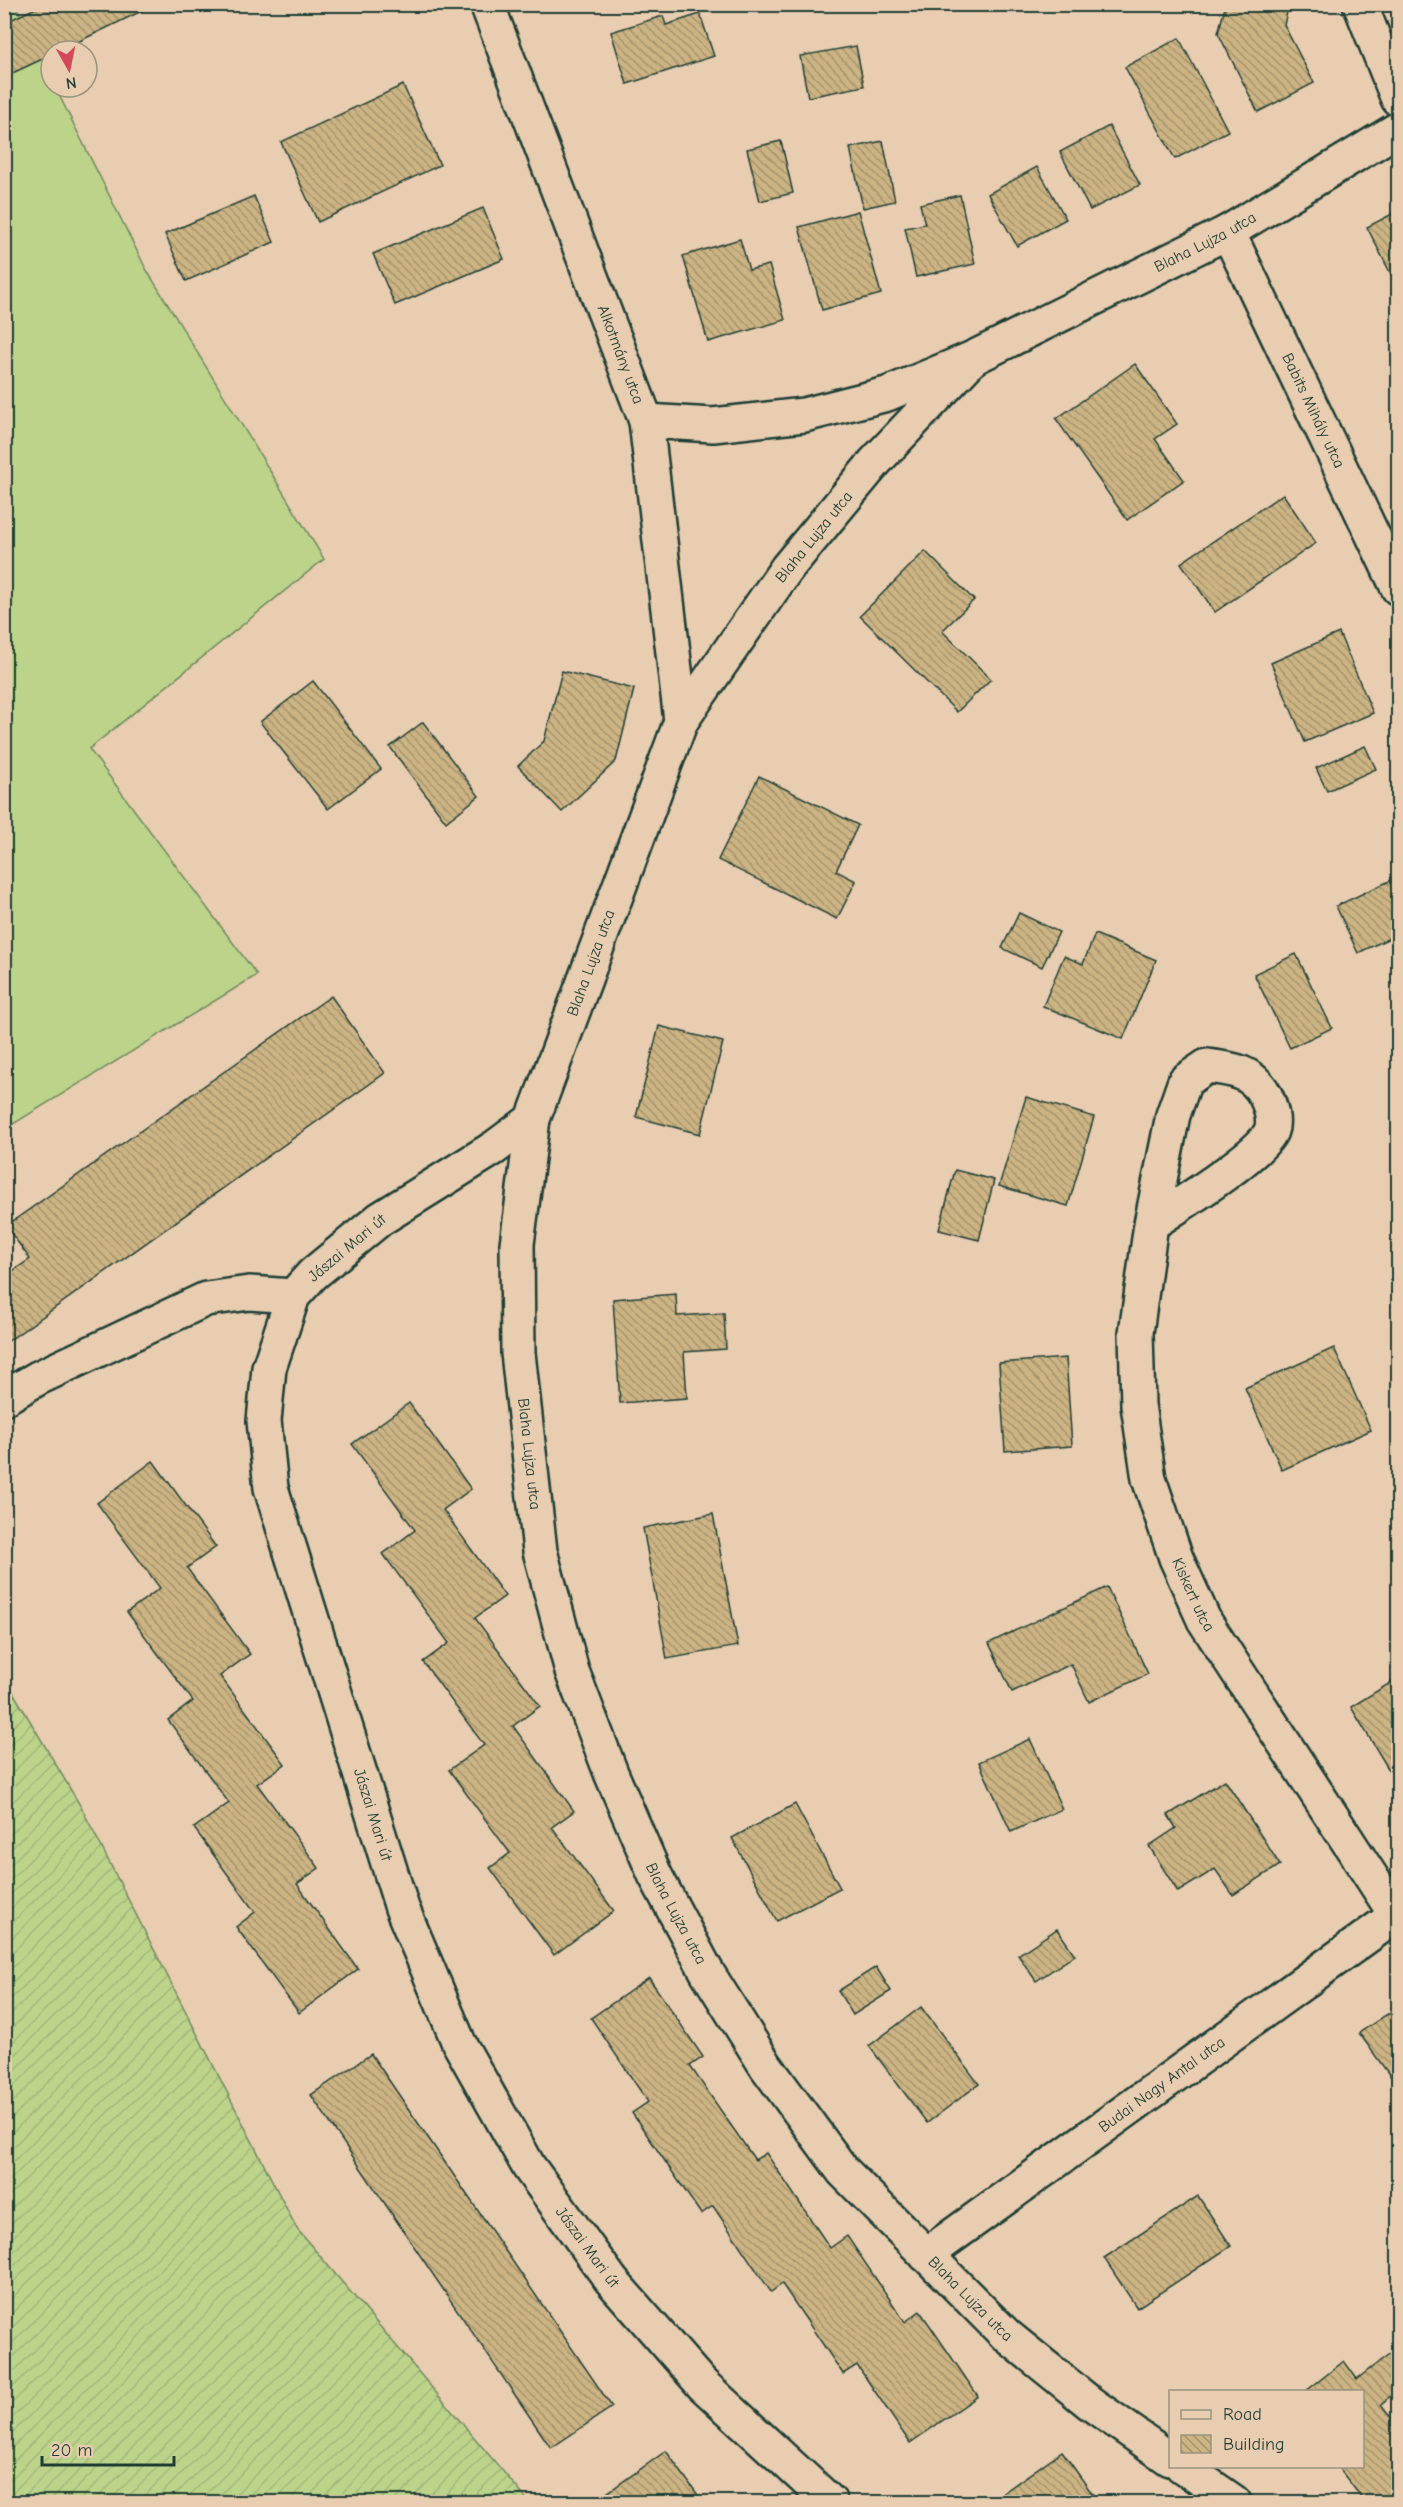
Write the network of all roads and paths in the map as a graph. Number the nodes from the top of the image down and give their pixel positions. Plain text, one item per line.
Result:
1 (487, 4) edge
2 (1360, 4) edge
3 (1398, 99) edge
4 (1398, 129) edge
5 (1228, 232) junction
6 (973, 358) junction
7 (646, 421) junction
8 (1398, 588) edge
9 (681, 721) junction
10 (532, 1119) junction
11 (1151, 1224) junction
12 (293, 1296) junction
13 (4, 1398) edge
14 (1397, 1915) edge
15 (926, 2255) junction
16 (1169, 2458) edge
17 (1185, 2468) edge
18 (830, 2502) edge
19 (1234, 2502) edge

1 - 7 street, Alkotmány utca
2 - 3 street
4 - 5 street, Blaha Lujza utca
5 - 6 street, Blaha Lujza utca
5 - 8 street, Babits Mihály utca
6 - 7 street, Blaha Lujza utca
6 - 9 street, Blaha Lujza utca
7 - 9 street, Alkotmány utca
9 - 10 street, Blaha Lujza utca
10 - 12 street, Jászai Mari út
10 - 15 street, Blaha Lujza utca
11 - 11 street, Kiskert utca
11 - 14 street, Kiskert utca
12 - 13 street
12 - 18 street, Jászai Mari út
14 - 15 street, Budai Nagy Antal utca
15 - 16 street, Blaha Lujza utca
17 - 19 street

